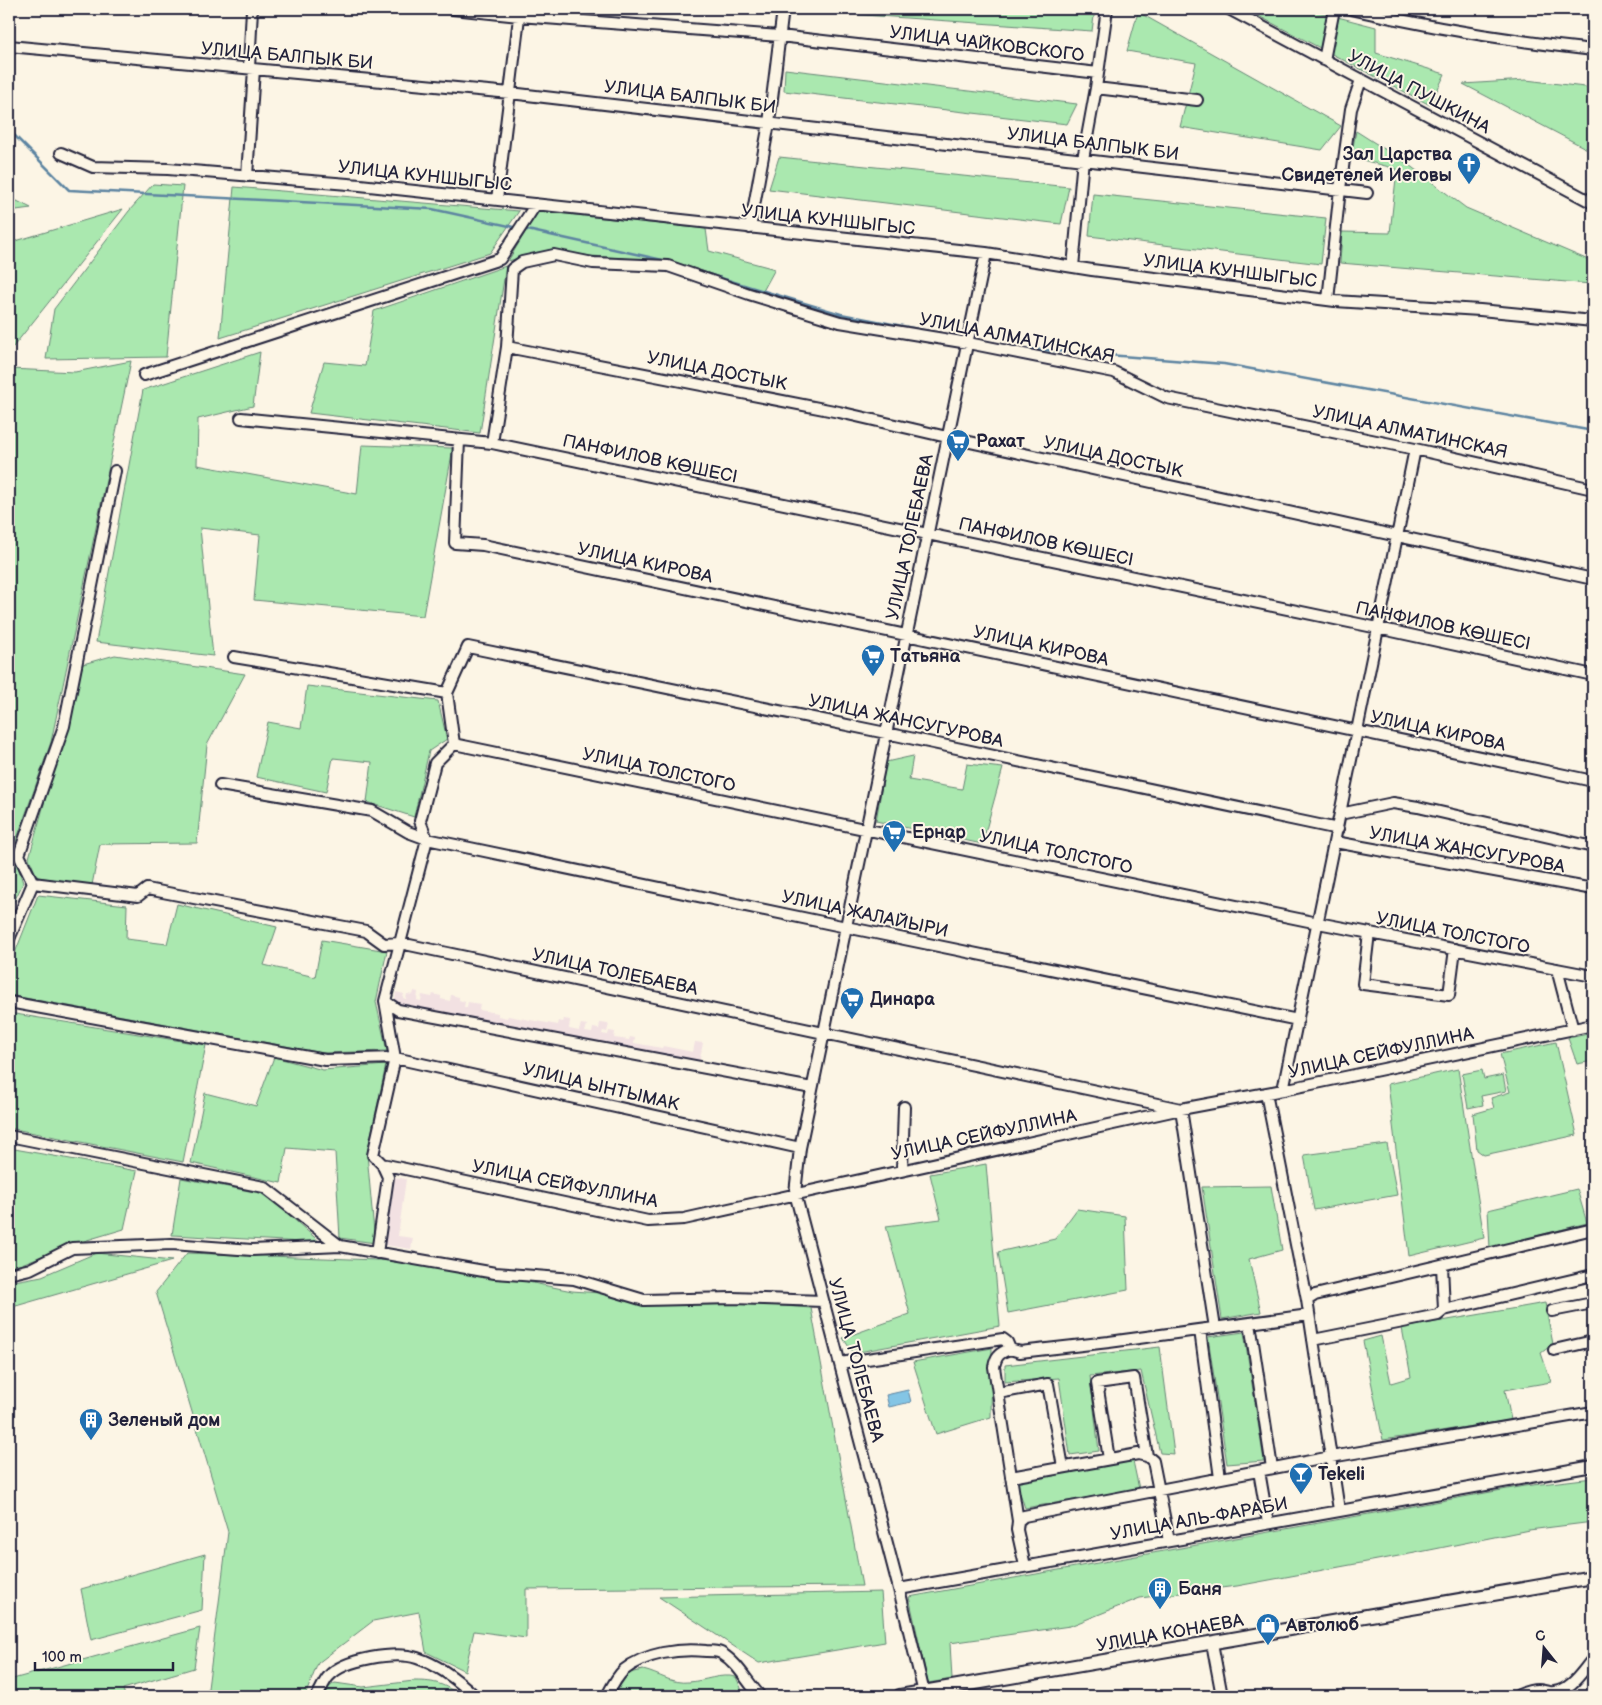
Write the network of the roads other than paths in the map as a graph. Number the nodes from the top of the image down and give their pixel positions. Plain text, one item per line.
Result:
1 (252, 9) edge
2 (454, 9) edge
3 (783, 9) edge
4 (1107, 9) edge
5 (1229, 9) edge
6 (1334, 9) edge
7 (1351, 9) edge
8 (520, 12) edge
9 (780, 36) junction
10 (9, 46) edge
11 (1593, 50) edge
12 (1324, 60) junction
13 (252, 69) junction
14 (1098, 73) junction
15 (1361, 80) junction
16 (1096, 88) junction
17 (510, 92) junction
18 (1197, 100) dead end
19 (769, 123) junction
20 (61, 153) dead end
21 (1083, 159) junction
22 (247, 176) junction
23 (1340, 189) junction
24 (1367, 192) dead end
25 (497, 200) junction
26 (1593, 203) edge
27 (536, 204) junction
28 (750, 228) junction
29 (986, 253) junction
30 (1073, 267) junction
31 (1328, 300) junction
32 (1593, 321) edge
33 (968, 343) junction
34 (507, 347) junction
35 (144, 375) dead end
36 (241, 418) dead end
37 (947, 437) junction
38 (459, 440) junction
39 (492, 443) junction
40 (1415, 449) junction
41 (115, 471) dead end
42 (1593, 489) edge
43 (928, 534) junction
44 (1397, 536) junction
45 (1593, 579) edge
46 (1378, 628) junction
47 (906, 634) junction
48 (234, 657) dead end
49 (1593, 675) edge
50 (446, 694) junction
51 (1358, 730) junction
52 (886, 733) junction
53 (454, 744) junction
54 (1593, 781) edge
55 (220, 785) dead end
56 (1340, 814) junction
57 (866, 829) junction
58 (1338, 829) junction
59 (427, 838) junction
60 (1335, 842) junction
61 (1593, 847) edge
62 (33, 883) junction
63 (1593, 889) edge
64 (1318, 923) junction
65 (846, 927) junction
66 (1369, 933) junction
67 (9, 939) edge
68 (400, 943) junction
69 (1455, 950) junction
70 (1557, 969) junction
71 (1593, 976) edge
72 (385, 1001) junction
73 (9, 1002) edge
74 (1298, 1020) junction
75 (1593, 1025) edge
76 (1573, 1030) junction
77 (824, 1033) junction
78 (395, 1058) junction
79 (812, 1088) junction
80 (1283, 1090) junction
81 (1266, 1093) junction
82 (904, 1107) dead end
83 (1181, 1109) junction
84 (9, 1136) edge
85 (800, 1148) junction
86 (382, 1164) junction
87 (902, 1170) junction
88 (795, 1193) junction
89 (1593, 1229) edge
90 (340, 1246) junction
91 (377, 1253) junction
92 (1442, 1265) junction
93 (9, 1274) edge
94 (1593, 1275) edge
95 (1307, 1300) junction
96 (823, 1301) junction
97 (1593, 1303) edge
98 (1444, 1310) junction
99 (1552, 1311) dead end
100 (1308, 1315) junction
101 (1250, 1323) junction
102 (1215, 1328) junction
103 (1200, 1330) junction
104 (1313, 1340) junction
105 (1593, 1341) edge
106 (1010, 1348) junction
107 (1554, 1350) dead end
108 (840, 1364) junction
109 (998, 1392) junction
110 (1593, 1412) edge
111 (1147, 1456) junction
112 (1331, 1457) junction
113 (1109, 1459) junction
114 (1593, 1466) edge
115 (1063, 1467) junction
116 (1272, 1468) junction
117 (1259, 1471) junction
118 (1011, 1476) junction
119 (1220, 1478) junction
120 (1160, 1490) junction
121 (1339, 1510) junction
122 (1018, 1521) junction
123 (1268, 1523) junction
124 (1169, 1541) junction
125 (1025, 1566) junction
126 (1593, 1577) edge
127 (899, 1589) junction
128 (1212, 1643) junction
129 (1593, 1659) edge
130 (924, 1693) junction
131 (1518, 1695) dead end
132 (317, 1696) edge
133 (475, 1696) edge
134 (607, 1696) edge
135 (760, 1696) edge
136 (900, 1696) edge
137 (1222, 1696) edge

1 - 13 street
2 - 8 street, УЛИЦА ЧАЙКОВСКОГО
3 - 9 street
4 - 14 street
5 - 12 street, УЛИЦА ПУШКИНА
6 - 12 street
7 - 11 street
8 - 9 street, УЛИЦА ЧАЙКОВСКОГО
8 - 17 street
9 - 14 street, УЛИЦА ЧАЙКОВСКОГО
9 - 19 street
10 - 13 street, УЛИЦА БАЛПЫК БИ
12 - 15 street, УЛИЦА ПУШКИНА
13 - 17 street, УЛИЦА БАЛПЫК БИ
13 - 22 street
14 - 16 street
15 - 23 street
15 - 26 street, УЛИЦА ПУШКИНА
16 - 18 street
16 - 21 street
17 - 19 street, УЛИЦА БАЛПЫК БИ
17 - 25 street
19 - 21 street, УЛИЦА БАЛПЫК БИ
19 - 28 street
20 - 22 street, УЛИЦА КУНШЫГЫС
21 - 23 street, УЛИЦА БАЛПЫК БИ
21 - 30 street
22 - 25 street, УЛИЦА КУНШЫГЫС
23 - 24 street, УЛИЦА БАЛПЫК БИ
23 - 31 street
25 - 27 street, УЛИЦА КУНШЫГЫС
27 - 28 street, УЛИЦА КУНШЫГЫС
27 - 35 street
28 - 29 street, УЛИЦА КУНШЫГЫС
29 - 30 street, УЛИЦА КУНШЫГЫС
29 - 33 street, УЛИЦА ТОЛЕБАЕВА
30 - 31 street, УЛИЦА КУНШЫГЫС
31 - 32 street, УЛИЦА КУНШЫГЫС
33 - 34 street, УЛИЦА АЛМАТИНСКАЯ
33 - 37 street, УЛИЦА ТОЛЕБАЕВА
33 - 40 street, УЛИЦА АЛМАТИНСКАЯ
34 - 37 street, УЛИЦА ДОСТЫК
34 - 39 street
36 - 38 street, ПАНФИЛОВ КӨШЕСІ
37 - 43 street, УЛИЦА ТОЛЕБАЕВА
37 - 44 street, УЛИЦА ДОСТЫК
38 - 39 street, ПАНФИЛОВ КӨШЕСІ
38 - 47 street, УЛИЦА КИРОВА
39 - 43 street, ПАНФИЛОВ КӨШЕСІ
40 - 42 street, УЛИЦА АЛМАТИНСКАЯ
40 - 44 street
41 - 62 street
43 - 46 street, ПАНФИЛОВ КӨШЕСІ
43 - 47 street, УЛИЦА ТОЛЕБАЕВА
44 - 45 street, УЛИЦА ДОСТЫК
44 - 46 street
46 - 49 street, ПАНФИЛОВ КӨШЕСІ
46 - 51 street
47 - 51 street, УЛИЦА КИРОВА
47 - 52 street, УЛИЦА ТОЛЕБАЕВА
48 - 50 street
50 - 52 street, УЛИЦА ЖАНСУГУРОВА
50 - 53 street
51 - 54 street, УЛИЦА КИРОВА
51 - 56 street
52 - 57 street, УЛИЦА ТОЛЕБАЕВА
52 - 58 street, УЛИЦА ЖАНСУГУРОВА
53 - 57 street, УЛИЦА ТОЛСТОГО
53 - 59 street
55 - 59 street, УЛИЦА ЖАЛАЙЫРИ
56 - 58 street
56 - 61 street
57 - 64 street, УЛИЦА ТОЛСТОГО
57 - 65 street, УЛИЦА ТОЛЕБАЕВА
58 - 60 street
59 - 65 street, УЛИЦА ЖАЛАЙЫРИ
59 - 68 street
60 - 63 street, УЛИЦА ЖАНСУГУРОВА
60 - 64 street
62 - 67 street
62 - 68 street, УЛИЦА ТОЛЕБАЕВА
64 - 66 street, УЛИЦА ТОЛСТОГО
64 - 74 street
65 - 74 street, УЛИЦА ЖАЛАЙЫРИ
65 - 77 street, УЛИЦА ТОЛЕБАЕВА
66 - 69 street, УЛИЦА ТОЛСТОГО
66 - 69 street
68 - 72 street
68 - 77 street, УЛИЦА ТОЛЕБАЕВА
69 - 70 street, УЛИЦА ТОЛСТОГО
70 - 71 street, УЛИЦА ТОЛСТОГО
70 - 76 street
72 - 78 street
72 - 79 street
73 - 78 street, УЛИЦА ЫНТЫМАК
74 - 80 street
75 - 76 street, УЛИЦА СЕЙФУЛЛИНА
76 - 80 street, УЛИЦА СЕЙФУЛЛИНА
77 - 79 street, УЛИЦА ТОЛЕБАЕВА
77 - 83 street, УЛИЦА ТОЛЕБАЕВА
78 - 85 street, УЛИЦА ЫНТЫМАК
78 - 86 street
79 - 85 street, УЛИЦА ТОЛЕБАЕВА
80 - 81 street, УЛИЦА СЕЙФУЛЛИНА
81 - 83 street, УЛИЦА СЕЙФУЛЛИНА
81 - 95 street
82 - 87 street
83 - 87 street, УЛИЦА СЕЙФУЛЛИНА
83 - 102 street
84 - 90 street
85 - 88 street, УЛИЦА ТОЛЕБАЕВА
86 - 88 street, УЛИЦА СЕЙФУЛЛИНА
86 - 91 street
87 - 88 street, УЛИЦА СЕЙФУЛЛИНА
88 - 96 street, УЛИЦА ТОЛЕБАЕВА
89 - 92 street
90 - 91 street
90 - 93 street
91 - 96 street
92 - 95 street
92 - 98 street
94 - 98 street
95 - 100 street
96 - 108 street, УЛИЦА ТОЛЕБАЕВА
97 - 99 street
98 - 104 street
100 - 101 street
100 - 104 street
101 - 102 street
101 - 116 street
102 - 103 street
103 - 106 street
103 - 119 street
104 - 112 street
105 - 107 street
106 - 108 street
106 - 109 street
108 - 127 street, УЛИЦА ТОЛЕБАЕВА
109 - 115 street
109 - 118 street
110 - 112 street
111 - 113 street
111 - 113 street
111 - 120 street
112 - 116 street
112 - 121 street
113 - 115 street
114 - 121 street, УЛИЦА АЛЬ-ФАРАБИ
115 - 118 street
116 - 117 street
117 - 119 street
117 - 123 street
118 - 122 street
119 - 120 street
120 - 122 street
120 - 124 street
121 - 123 street, УЛИЦА АЛЬ-ФАРАБИ
122 - 125 street
123 - 124 street, УЛИЦА АЛЬ-ФАРАБИ
124 - 125 street, УЛИЦА АЛЬ-ФАРАБИ
125 - 127 street, УЛИЦА АЛЬ-ФАРАБИ
126 - 128 main road, УЛИЦА КОНАЕВА
127 - 130 street, УЛИЦА ТОЛЕБАЕВА
128 - 130 main road, УЛИЦА КОНАЕВА
128 - 137 street
129 - 131 street
130 - 136 main road, УЛИЦА КОНАЕВА
132 - 133 street
134 - 135 street

